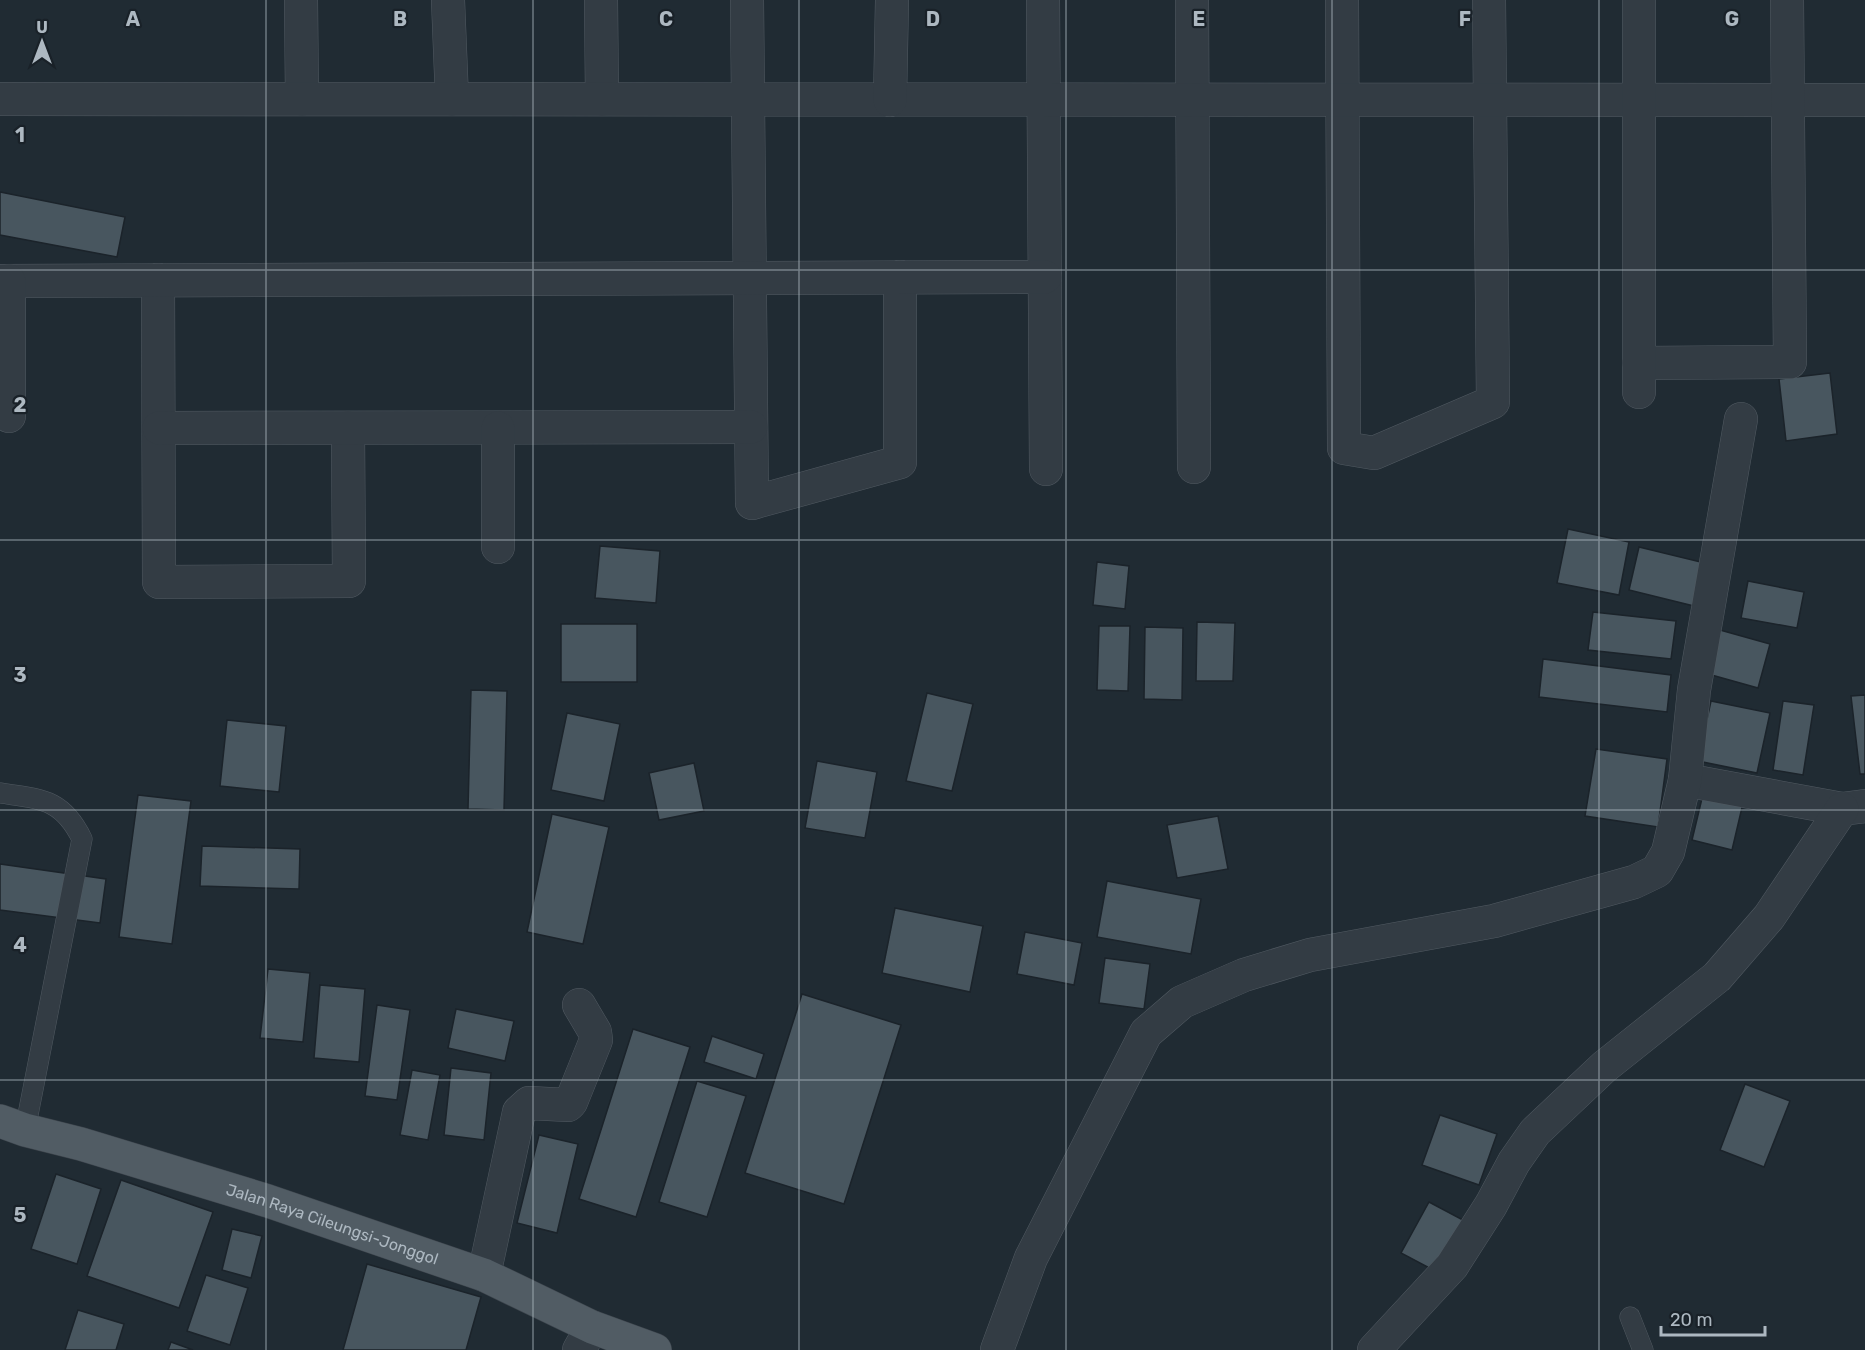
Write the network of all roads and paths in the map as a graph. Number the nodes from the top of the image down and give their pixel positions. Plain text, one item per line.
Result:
1 (301, 0) edge
2 (448, 0) edge
3 (601, 0) edge
4 (747, 0) edge
5 (892, 0) edge
6 (1043, 0) edge
7 (1192, 0) edge
8 (1342, 0) edge
9 (1489, 0) edge
10 (1640, 0) edge
11 (1787, 0) edge
12 (0, 99) edge
13 (302, 99) junction
14 (452, 99) junction
15 (602, 99) junction
16 (748, 99) junction
17 (890, 100) junction
18 (1043, 100) junction
19 (1193, 100) junction
20 (1343, 100) junction
21 (1490, 100) junction
22 (1639, 100) junction
23 (1788, 100) junction
24 (1865, 100) edge
25 (1045, 277) junction
26 (750, 278) junction
27 (900, 278) junction
28 (158, 280) junction
29 (4, 281) edge
30 (9, 416) dead end
31 (1741, 419) dead end
32 (751, 427) junction
33 (159, 428) junction
34 (348, 428) junction
35 (498, 428) junction
36 (1194, 467) dead end
37 (1046, 469) dead end
38 (498, 548) dead end
39 (1685, 780) junction
40 (0, 793) edge
41 (1853, 808) edge
42 (579, 1005) dead end
43 (13, 1125) edge
44 (484, 1275) junction
45 (1630, 1317) dead end
46 (586, 1339) edge
47 (655, 1350) edge
48 (997, 1350) edge
49 (1374, 1350) edge
50 (1643, 1350) edge

1 - 13 street
2 - 14 street
3 - 15 street
4 - 16 street
5 - 17 street
6 - 18 street
7 - 19 street
8 - 20 street
9 - 21 street
10 - 22 street
11 - 23 street
12 - 13 street
13 - 14 street
14 - 15 street
15 - 16 street
16 - 17 street
16 - 26 street
17 - 18 street
18 - 19 street
18 - 25 street
19 - 20 street
19 - 36 street
20 - 21 street
20 - 21 street
21 - 22 street
22 - 23 street
22 - 23 street
23 - 24 street
25 - 27 street
25 - 37 street
26 - 27 street
26 - 28 street
26 - 32 street
27 - 32 street
28 - 29 street
28 - 33 street
29 - 30 street
31 - 39 street
32 - 35 street
33 - 34 street
33 - 34 street
34 - 35 street
35 - 38 street
39 - 41 street
39 - 48 street
40 - 43 lane
41 - 49 street
42 - 44 street
43 - 44 main road, Jalan Raya Cileungsi-Jonggol
44 - 46 main road, Jalan Raya Cileungsi-Jonggol
45 - 50 lane
46 - 47 main road, Jalan Raya Cileungsi-Jonggol

